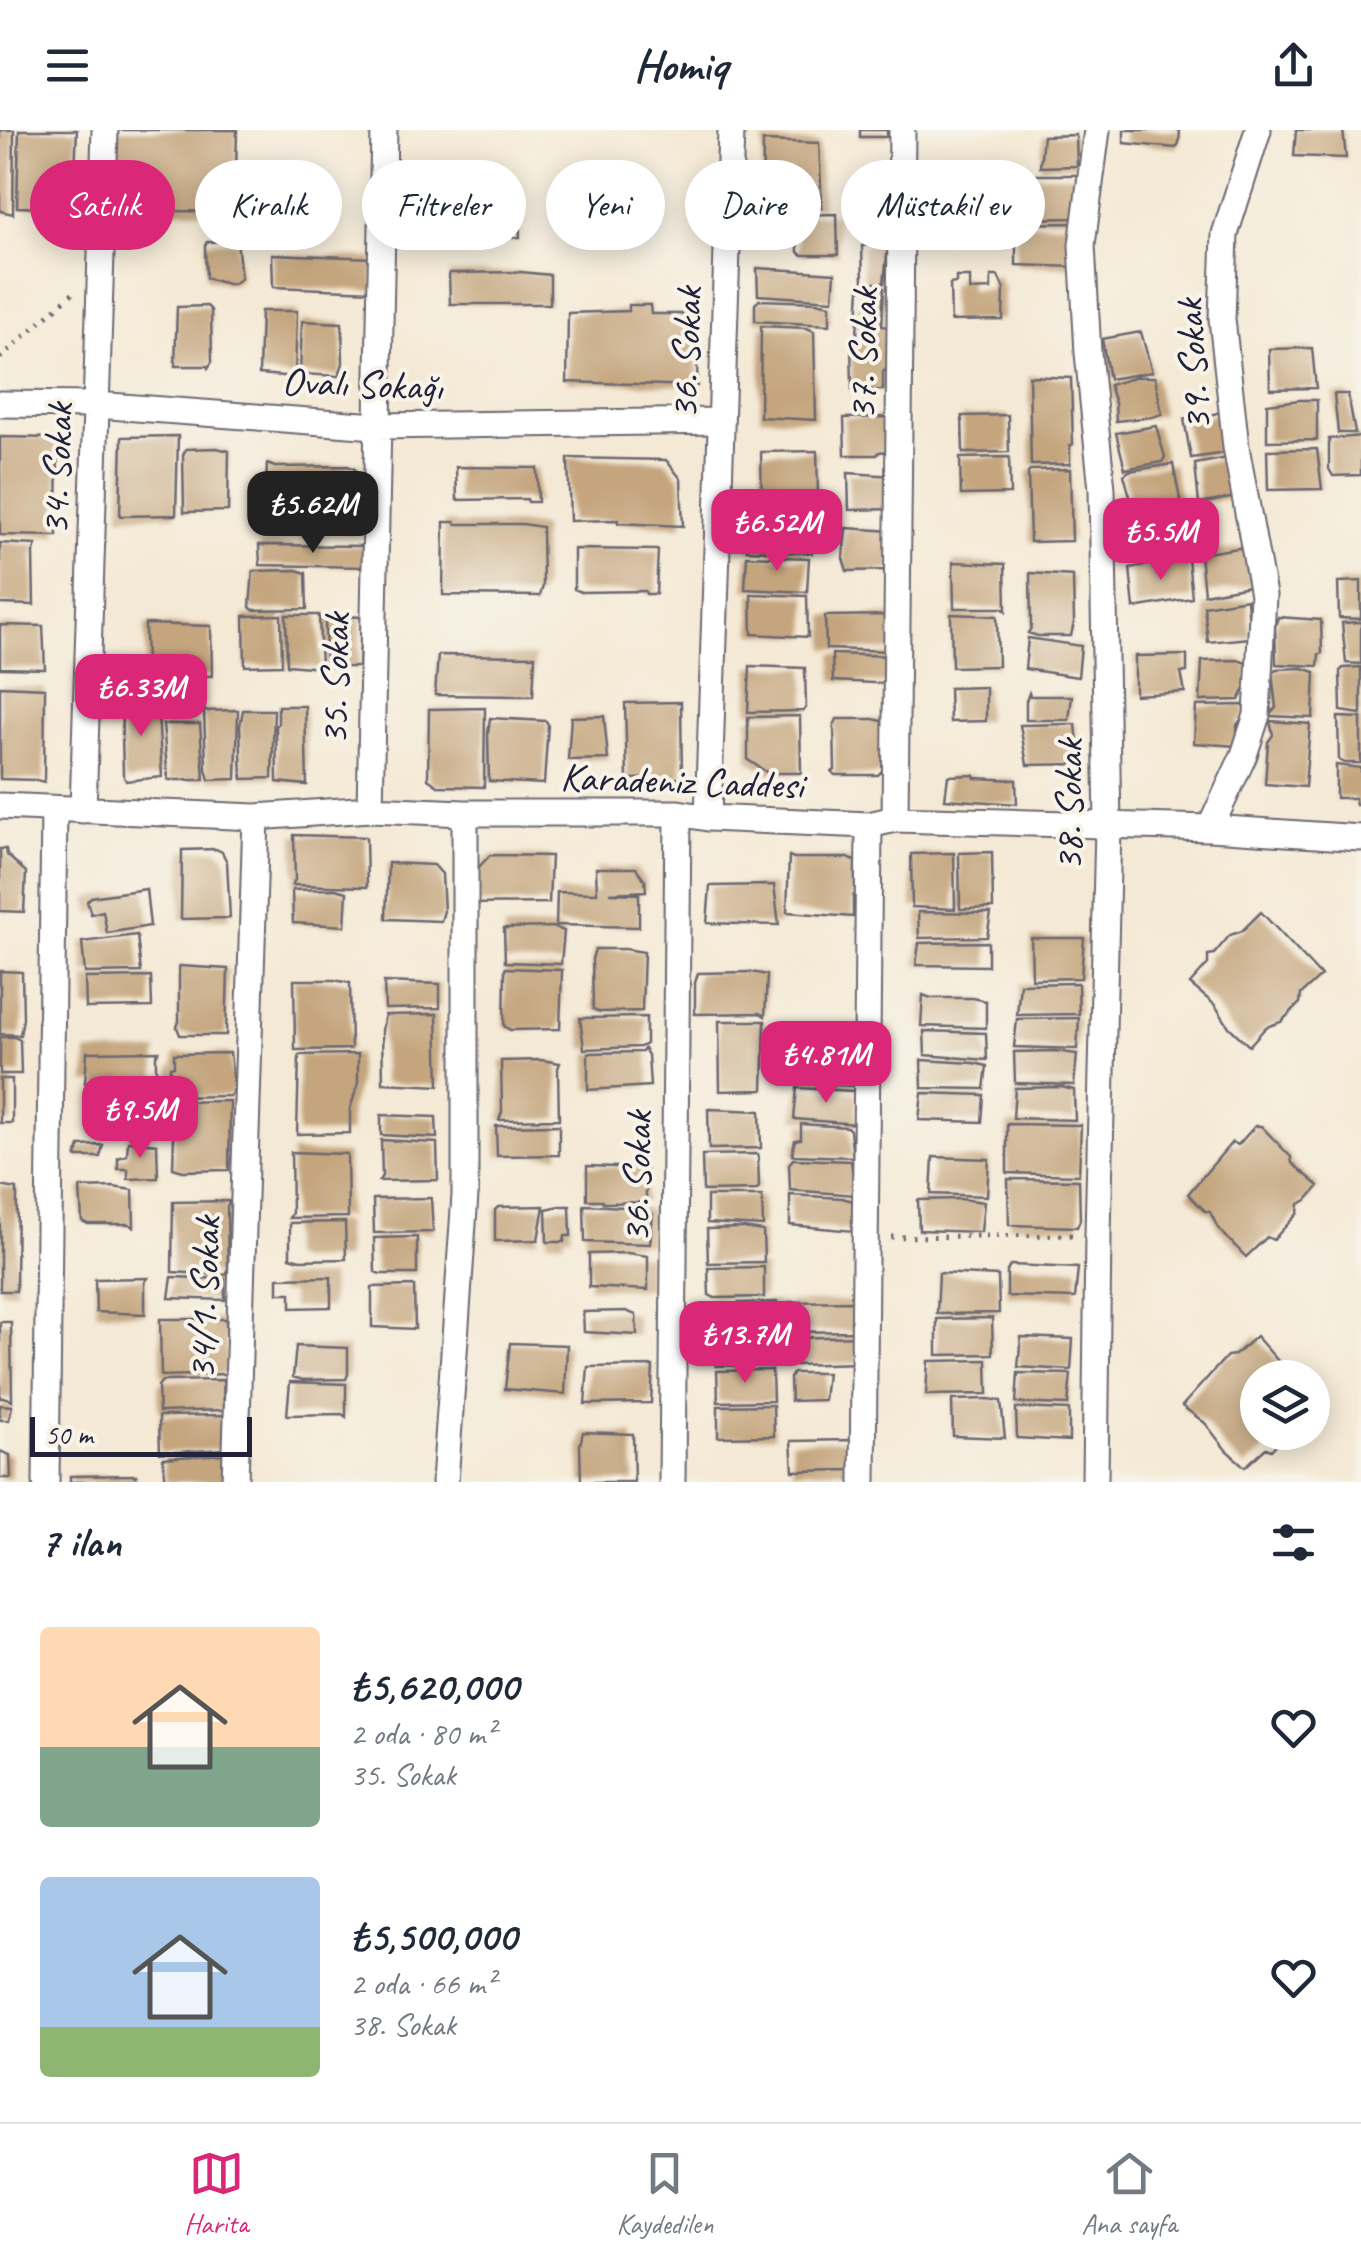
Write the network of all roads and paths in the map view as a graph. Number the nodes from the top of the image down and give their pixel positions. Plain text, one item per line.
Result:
1 (105, 130) edge
2 (384, 130) edge
3 (731, 130) edge
4 (902, 130) edge
5 (1097, 130) edge
6 (1258, 130) edge
7 (100, 269) junction
8 (0, 358) edge
9 (0, 404) edge
10 (96, 405) junction
11 (721, 421) junction
12 (376, 426) junction
13 (0, 806) edge
14 (370, 809) junction
15 (54, 810) junction
16 (83, 810) junction
17 (465, 812) junction
18 (678, 813) junction
19 (256, 817) junction
20 (708, 818) junction
21 (896, 819) junction
22 (869, 825) junction
23 (1108, 827) junction
24 (1210, 828) junction
25 (1361, 838) edge
26 (1098, 1234) junction
27 (866, 1238) junction
28 (46, 1482) edge
29 (236, 1482) edge
30 (445, 1482) edge
31 (672, 1482) edge
32 (864, 1482) edge
33 (1095, 1482) edge

1 - 7 street, 34. Sokak
2 - 12 street, 35. Sokak
3 - 11 street, 36. Sokak
4 - 21 street, 37. Sokak
5 - 23 street, 38. Sokak
6 - 24 street, 39. Sokak
7 - 8 path
7 - 10 street, 34. Sokak
9 - 10 street, Ovalı Sokağı
10 - 12 street, Ovalı Sokağı
10 - 16 street, 34. Sokak
11 - 12 street, Ovalı Sokağı
11 - 20 street, 36. Sokak
12 - 14 street, 35. Sokak
13 - 15 street, Karadeniz Caddesi
14 - 17 street, Karadeniz Caddesi
14 - 19 street, Karadeniz Caddesi
15 - 16 street, Karadeniz Caddesi
15 - 28 street
16 - 19 street, Karadeniz Caddesi
17 - 18 street, Karadeniz Caddesi
17 - 30 street
18 - 20 street, Karadeniz Caddesi
18 - 31 street, 36. Sokak
19 - 29 street, 34/1. Sokak
20 - 22 street, Karadeniz Caddesi
21 - 22 street, Karadeniz Caddesi
21 - 23 street, Karadeniz Caddesi
22 - 27 street
23 - 24 street, Karadeniz Caddesi
23 - 26 street, 38. Sokak
24 - 25 street, Karadeniz Caddesi
26 - 27 path
26 - 33 street, 38. Sokak
27 - 32 street

